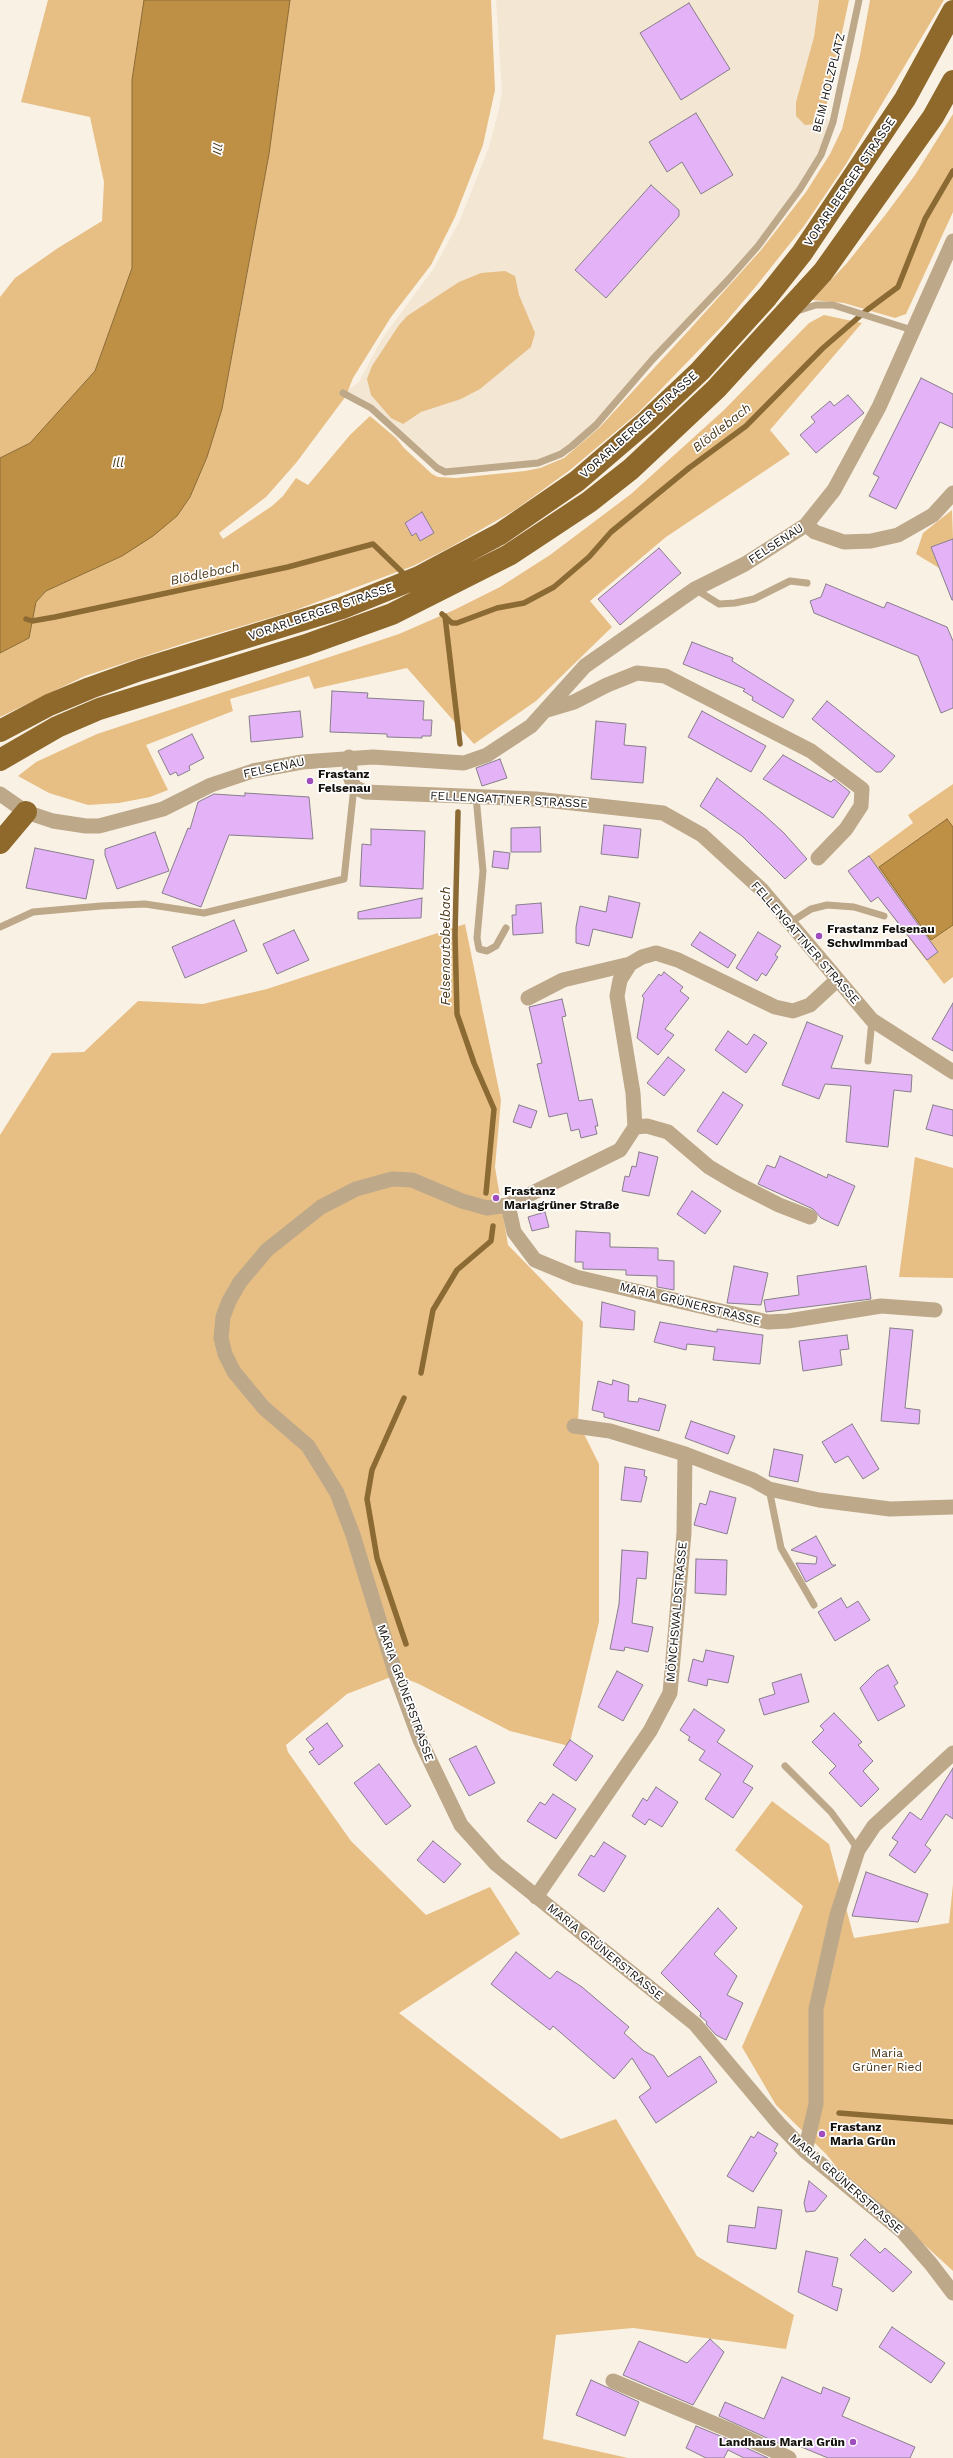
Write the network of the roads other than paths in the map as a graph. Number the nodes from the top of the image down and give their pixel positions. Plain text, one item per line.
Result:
1 (859, 0) edge
2 (953, 11) edge
3 (953, 81) edge
4 (953, 240) edge
5 (786, 314) junction
6 (912, 330) junction
7 (344, 393) dead end
8 (953, 493) edge
9 (806, 525) junction
10 (807, 583) dead end
11 (695, 589) junction
12 (547, 710) junction
13 (0, 731) edge
14 (349, 757) junction
15 (0, 760) edge
16 (354, 787) junction
17 (0, 794) edge
18 (476, 797) junction
19 (22, 810) junction
20 (0, 843) edge
21 (818, 858) dead end
22 (884, 916) dead end
23 (789, 923) junction
24 (0, 927) edge
25 (506, 928) dead end
26 (630, 964) junction
27 (837, 980) junction
28 (528, 998) dead end
29 (872, 1020) junction
30 (868, 1061) dead end
31 (953, 1072) edge
32 (635, 1127) junction
33 (508, 1205) junction
34 (810, 1217) dead end
35 (935, 1310) dead end
36 (574, 1426) dead end
37 (685, 1454) junction
38 (769, 1489) junction
39 (953, 1507) edge
40 (814, 1605) dead end
41 (953, 1753) edge
42 (785, 1766) dead end
43 (858, 1850) junction
44 (536, 1897) junction
45 (805, 2151) junction
46 (953, 2293) edge
47 (613, 2381) dead end
48 (788, 2458) edge

1 - 7 lane, BEIM HOLZPLATZ
2 - 13 main road, VORARLBERGER STRASSE
3 - 5 main road, VORARLBERGER STRASSE
4 - 6 street, FELSENAU
5 - 6 lane
5 - 15 main road, VORARLBERGER STRASSE
6 - 9 street, FELSENAU
8 - 9 street
9 - 11 street, FELSENAU
10 - 11 lane
11 - 12 street, FELSENAU
12 - 14 street, FELSENAU
12 - 21 street, FELSENAU
14 - 16 street
14 - 19 street, FELSENAU
16 - 18 street, FELLENGATTNER STRASSE
16 - 24 lane
17 - 19 street, FELSENAU
18 - 23 street, FELLENGATTNER STRASSE
18 - 25 lane
19 - 20 main road
22 - 23 lane
23 - 27 street, FELLENGATTNER STRASSE
26 - 27 street
26 - 28 street
26 - 32 street
27 - 29 street, FELLENGATTNER STRASSE
29 - 30 lane
29 - 31 street, FELLENGATTNER STRASSE
32 - 33 street, MARIA GRÜNERSTRASSE
32 - 34 street
33 - 35 street, MARIA GRÜNERSTRASSE
33 - 44 street, MARIA GRÜNERSTRASSE
36 - 37 street
37 - 38 street
37 - 44 street, MÖNCHSWALDSTRASSE
38 - 39 street
38 - 40 lane
41 - 43 street
42 - 43 lane
43 - 45 street
44 - 45 street, MARIA GRÜNERSTRASSE
45 - 46 street, MARIA GRÜNERSTRASSE
47 - 48 street

